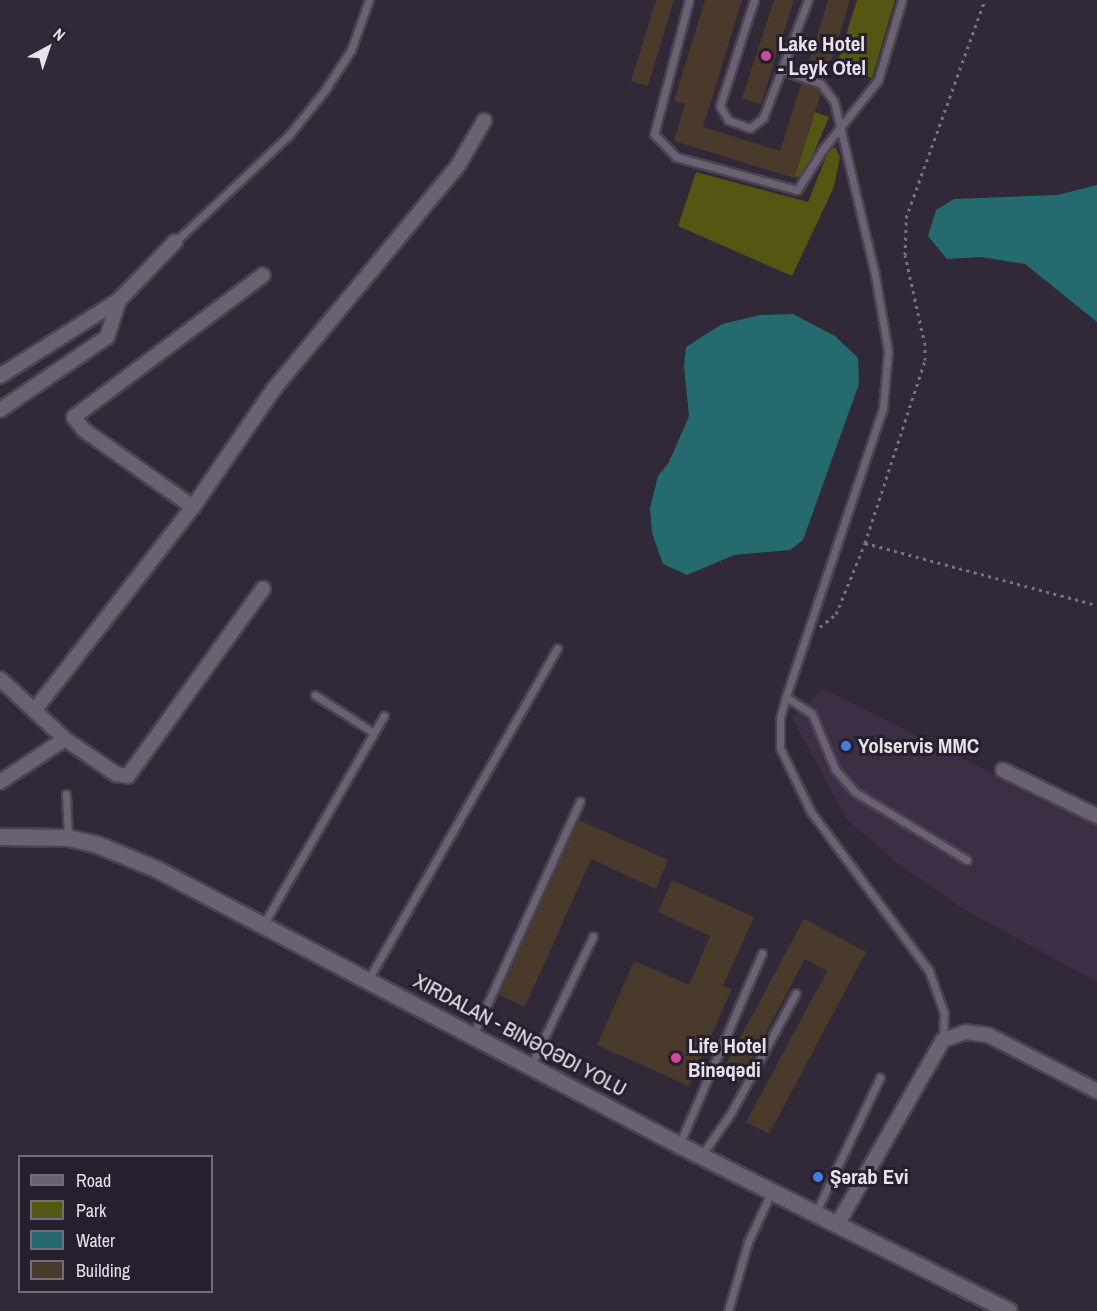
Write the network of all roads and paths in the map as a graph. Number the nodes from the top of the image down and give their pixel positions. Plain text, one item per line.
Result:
1 (369, 0) edge
2 (689, 0) edge
3 (754, 0) edge
4 (808, 0) edge
5 (902, 0) edge
6 (985, 0) edge
7 (784, 71) junction
8 (484, 121) dead end
9 (842, 128) junction
10 (175, 242) joint
11 (263, 275) dead end
12 (119, 300) junction
13 (0, 376) edge
14 (0, 410) edge
15 (193, 507) junction
16 (865, 543) junction
17 (263, 589) dead end
18 (1097, 605) edge
19 (808, 633) junction
20 (557, 648) dead end
21 (0, 679) edge
22 (315, 695) dead end
23 (786, 697) junction
24 (34, 711) junction
25 (384, 715) dead end
26 (374, 733) junction
27 (65, 739) junction
28 (1004, 770) dead end
29 (0, 782) edge
30 (66, 794) dead end
31 (580, 801) dead end
32 (1097, 816) edge
33 (0, 837) edge
34 (68, 838) junction
35 (967, 860) dead end
36 (263, 925) junction
37 (593, 936) dead end
38 (762, 953) dead end
39 (368, 980) junction
40 (796, 993) dead end
41 (473, 1035) junction
42 (943, 1040) junction
43 (531, 1065) junction
44 (880, 1077) dead end
45 (1097, 1090) edge
46 (679, 1145) junction
47 (701, 1156) junction
48 (771, 1193) junction
49 (815, 1214) junction
50 (837, 1226) junction
51 (728, 1311) edge
52 (1009, 1311) edge

1 - 10 lane
2 - 9 lane
3 - 7 lane
4 - 7 lane
5 - 9 lane
6 - 16 path
7 - 9 lane
8 - 15 street
9 - 19 lane
10 - 12 street
11 - 15 street
12 - 13 street
12 - 14 street
15 - 24 street
16 - 18 path
16 - 19 path
17 - 27 street
19 - 23 lane
20 - 39 lane
21 - 24 street
22 - 26 lane
23 - 35 lane
23 - 42 lane
24 - 27 street
25 - 26 lane
26 - 36 lane
27 - 29 street
28 - 32 street
30 - 34 lane
31 - 41 lane
33 - 34 main road
34 - 36 main road
36 - 39 main road
37 - 43 lane
38 - 46 lane
39 - 41 main road
40 - 47 lane
41 - 43 main road
42 - 45 street
42 - 50 street
43 - 46 main road
44 - 49 lane
46 - 47 main road
47 - 48 main road
48 - 49 main road
48 - 51 lane
49 - 50 main road
50 - 52 main road

